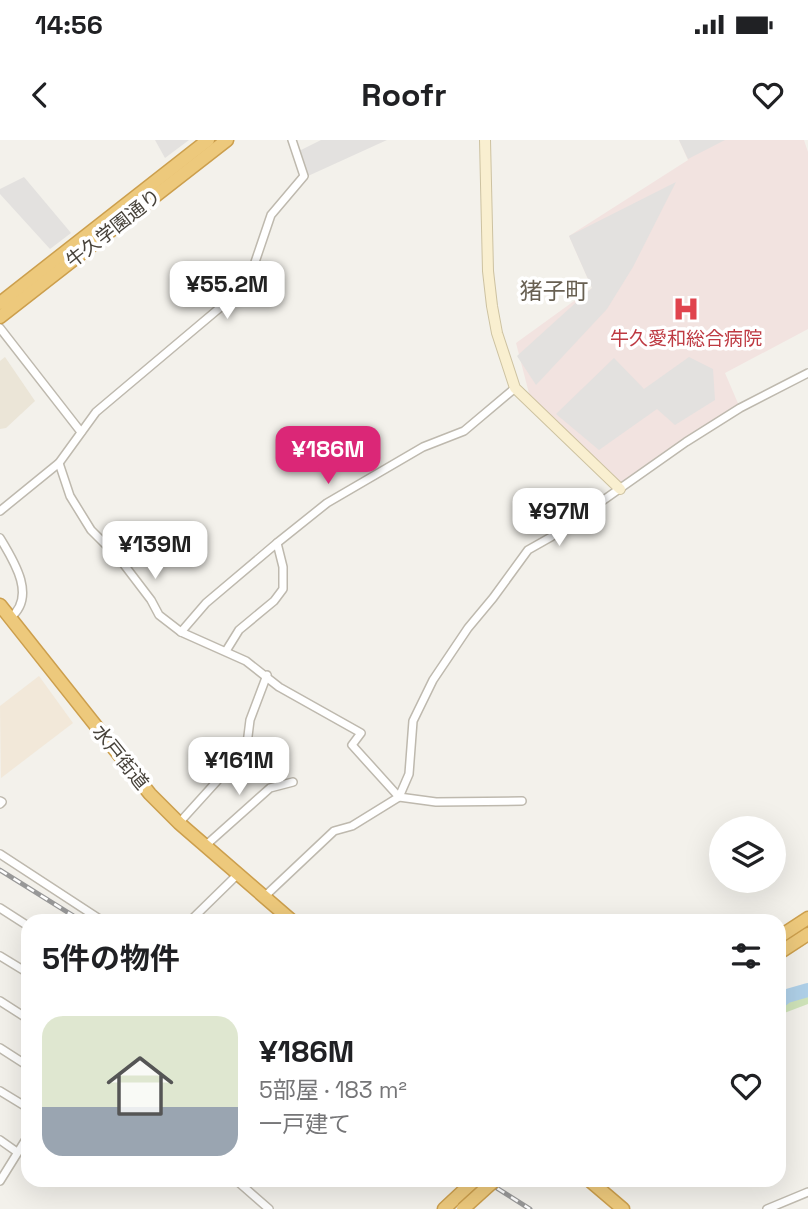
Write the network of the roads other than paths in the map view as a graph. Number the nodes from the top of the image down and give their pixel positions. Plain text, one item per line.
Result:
1 (208, 140) edge
2 (227, 140) edge
3 (292, 140) edge
4 (485, 140) edge
5 (0, 303) edge
6 (0, 317) edge
7 (0, 328) edge
8 (808, 373) edge
9 (515, 388) junction
10 (81, 432) junction
11 (59, 463) junction
12 (620, 489) junction
13 (0, 511) edge
14 (0, 538) edge
15 (277, 543) junction
16 (0, 605) edge
17 (10, 618) junction
18 (181, 632) junction
19 (226, 650) junction
20 (267, 675) junction
21 (293, 782) dead end
22 (399, 797) junction
23 (522, 801) dead end
24 (178, 822) junction
25 (205, 846) junction
26 (0, 854) edge
27 (237, 875) junction
28 (264, 897) junction
29 (0, 909) edge
30 (93, 914) edge
31 (197, 914) edge
32 (284, 914) edge
33 (808, 918) edge
34 (21, 922) edge
35 (786, 932) edge
36 (808, 934) edge
37 (786, 948) edge
38 (0, 956) edge
39 (21, 969) edge
40 (0, 1001) edge
41 (21, 1014) edge
42 (0, 1048) edge
43 (21, 1062) edge
44 (0, 1091) edge
45 (21, 1104) edge
46 (0, 1140) edge
47 (21, 1147) edge
48 (18, 1152) junction
49 (0, 1181) edge
50 (244, 1187) edge
51 (468, 1187) edge
52 (487, 1187) edge
53 (597, 1187) edge
54 (808, 1192) edge
55 (269, 1209) edge
56 (444, 1209) edge
57 (463, 1209) edge
58 (623, 1209) edge
59 (767, 1209) edge

1 - 5 highway, 牛久学園通り
2 - 6 highway, 牛久学園通り
3 - 10 street
4 - 9 street
7 - 10 street
8 - 12 street
9 - 12 street
9 - 15 street
10 - 11 street
11 - 13 street
11 - 18 street
12 - 22 street
14 - 17 street
15 - 18 street
15 - 19 street
16 - 17 highway, 水戸街道
17 - 24 highway, 水戸街道
18 - 19 street
19 - 20 street
20 - 22 street
20 - 24 street
21 - 25 street
22 - 23 street
22 - 28 street
24 - 25 highway, 水戸街道
25 - 27 highway, 水戸街道
26 - 30 street
27 - 28 highway, 水戸街道
27 - 31 street
28 - 32 highway, 水戸街道
29 - 34 street
33 - 35 highway
36 - 37 highway
38 - 39 street
40 - 41 street
42 - 43 street
44 - 45 street
46 - 48 street
47 - 48 street
48 - 49 street
50 - 55 street
51 - 56 highway
52 - 57 highway, bridge
53 - 58 highway
54 - 59 street

